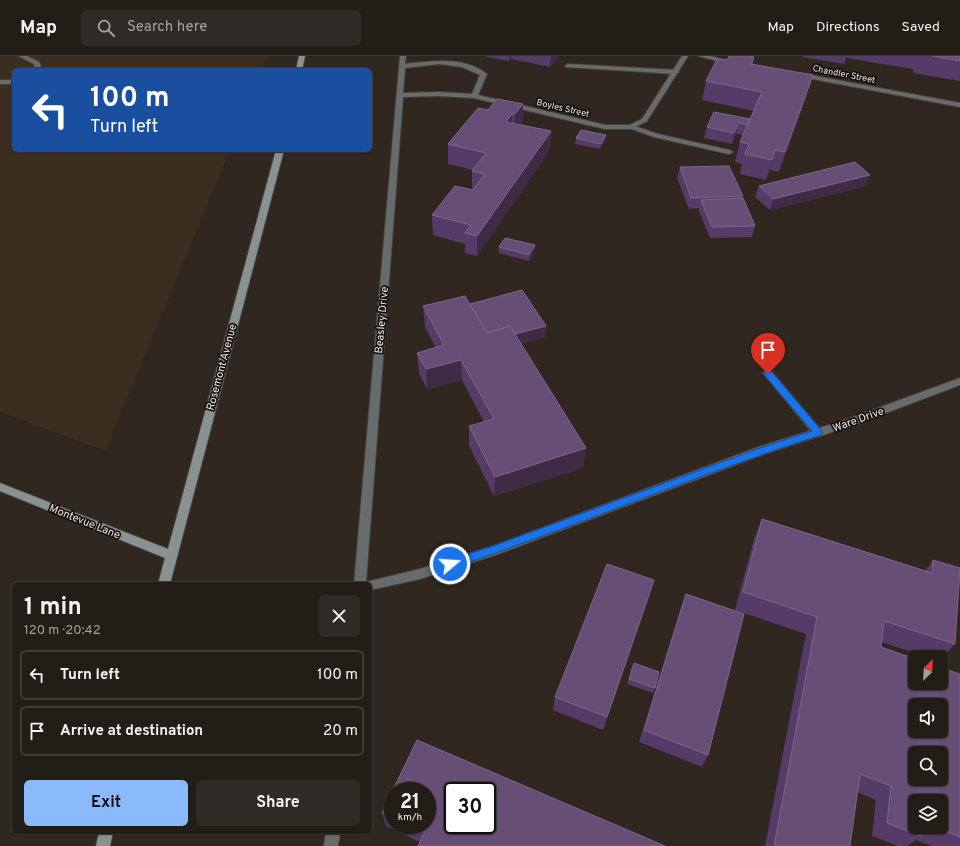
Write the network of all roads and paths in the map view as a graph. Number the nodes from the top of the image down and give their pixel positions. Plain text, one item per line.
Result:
1 (22, 56) edge
2 (302, 56) edge
3 (403, 56) edge
4 (685, 56) edge
5 (701, 56) edge
6 (734, 62) edge
7 (402, 66) junction
8 (568, 66) dead end
9 (39, 68) edge
10 (299, 68) edge
11 (676, 72) junction
12 (795, 74) edge
13 (0, 82) edge
14 (12, 82) edge
15 (400, 95) junction
16 (474, 96) junction
17 (960, 105) edge
18 (631, 127) junction
19 (279, 152) edge
20 (729, 152) dead end
21 (768, 374) dead end
22 (960, 381) edge
23 (818, 433) junction
24 (0, 487) edge
25 (170, 555) junction
26 (164, 582) edge
27 (360, 582) edge
28 (372, 585) edge
29 (106, 834) edge
30 (332, 834) edge
31 (103, 846) edge
32 (331, 846) edge

1 - 9 street
2 - 10 main road
3 - 7 street, Beasley Drive
4 - 11 street
5 - 6 street
7 - 15 street, Beasley Drive
7 - 16 street
8 - 11 street
11 - 18 street
12 - 17 street, Chandler Street
13 - 14 street
15 - 16 street, Boyles Street
15 - 27 street, Beasley Drive
16 - 18 street, Boyles Street
18 - 20 street
19 - 25 main road, Rosemont Avenue
21 - 23 street
22 - 23 street, Ware Drive
23 - 28 street, Ware Drive
24 - 25 main road, Montevue Lane
25 - 26 main road, Rosemont Avenue
29 - 31 main road
30 - 32 street

